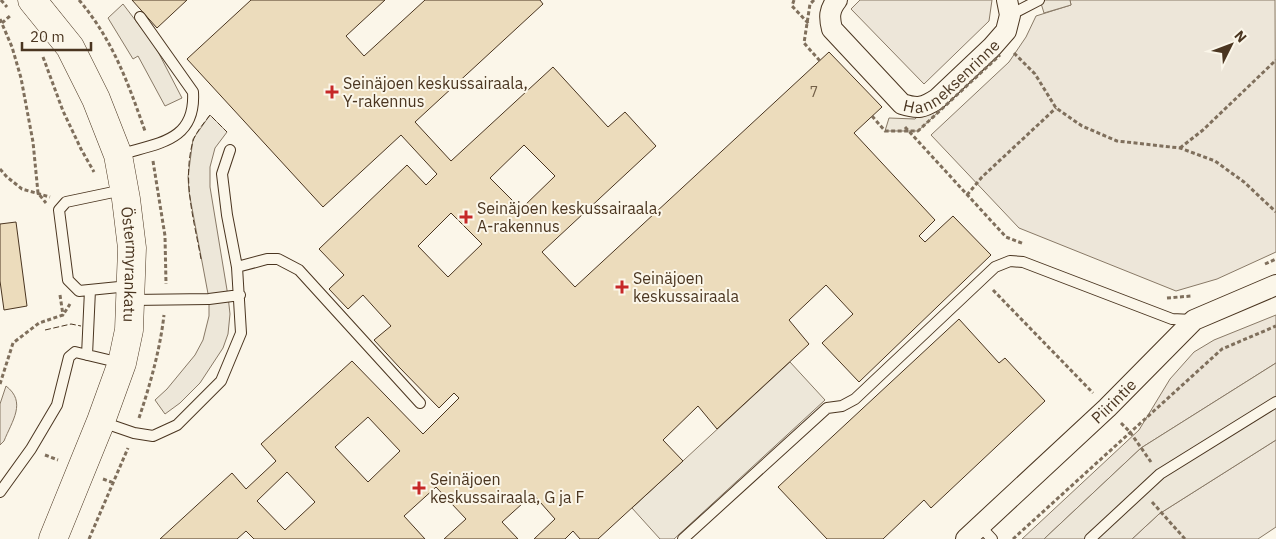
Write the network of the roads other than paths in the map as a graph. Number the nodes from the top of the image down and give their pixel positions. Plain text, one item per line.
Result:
1 (32, 0) edge
2 (837, 0) edge
3 (1038, 0) edge
4 (1008, 8) edge
5 (140, 17) dead end
6 (230, 150) dead end
7 (118, 155) junction
8 (124, 189) junction
9 (237, 267) junction
10 (1276, 285) edge
11 (90, 290) junction
12 (132, 293) junction
13 (240, 295) junction
14 (1194, 320) junction
15 (87, 355) junction
16 (122, 364) junction
17 (1276, 402) edge
18 (420, 403) dead end
19 (101, 421) junction
20 (0, 492) edge
21 (979, 534) edge
22 (53, 539) edge
23 (683, 539) edge
24 (1090, 539) edge

1 - 7 street, Östermyrankatu
2 - 4 street, Hanneksenrinne
3 - 4 lane
5 - 7 lane
6 - 9 lane
7 - 8 street, Östermyrankatu
8 - 11 lane
8 - 12 street, Östermyrankatu
9 - 13 lane
9 - 18 lane
10 - 14 street, Piirintie
11 - 12 lane
11 - 15 lane
12 - 13 lane
12 - 16 street, Östermyrankatu
13 - 19 lane
14 - 21 street, Piirintie
14 - 23 lane
15 - 16 lane
15 - 20 lane
16 - 19 street, Östermyrankatu
17 - 24 lane
19 - 22 street, Östermyrankatu

